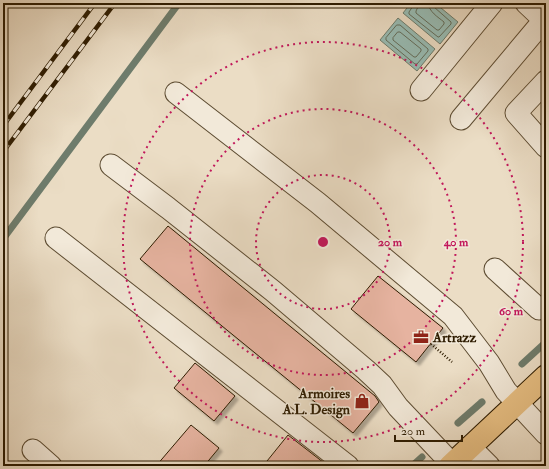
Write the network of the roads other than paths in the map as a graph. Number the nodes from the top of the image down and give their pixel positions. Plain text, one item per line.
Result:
1 (492, 3) edge
2 (526, 3) edge
3 (545, 20) edge
4 (546, 81) edge
5 (421, 90) dead end
6 (176, 93) dead end
7 (461, 119) dead end
8 (546, 147) edge
9 (111, 165) dead end
10 (56, 238) dead end
11 (495, 269) dead end
12 (539, 309) dead end
13 (546, 376) edge
14 (517, 403) junction
15 (546, 434) edge
16 (470, 447) junction
17 (33, 450) dead end
18 (451, 465) edge
19 (51, 466) edge
20 (348, 466) edge
21 (489, 466) edge

1 - 5 street
2 - 3 street
3 - 7 street
4 - 8 street
6 - 14 street
9 - 18 street
10 - 20 street
11 - 12 street
13 - 14 main road
14 - 15 street
14 - 16 main road
16 - 18 main road
16 - 21 street
17 - 19 street

